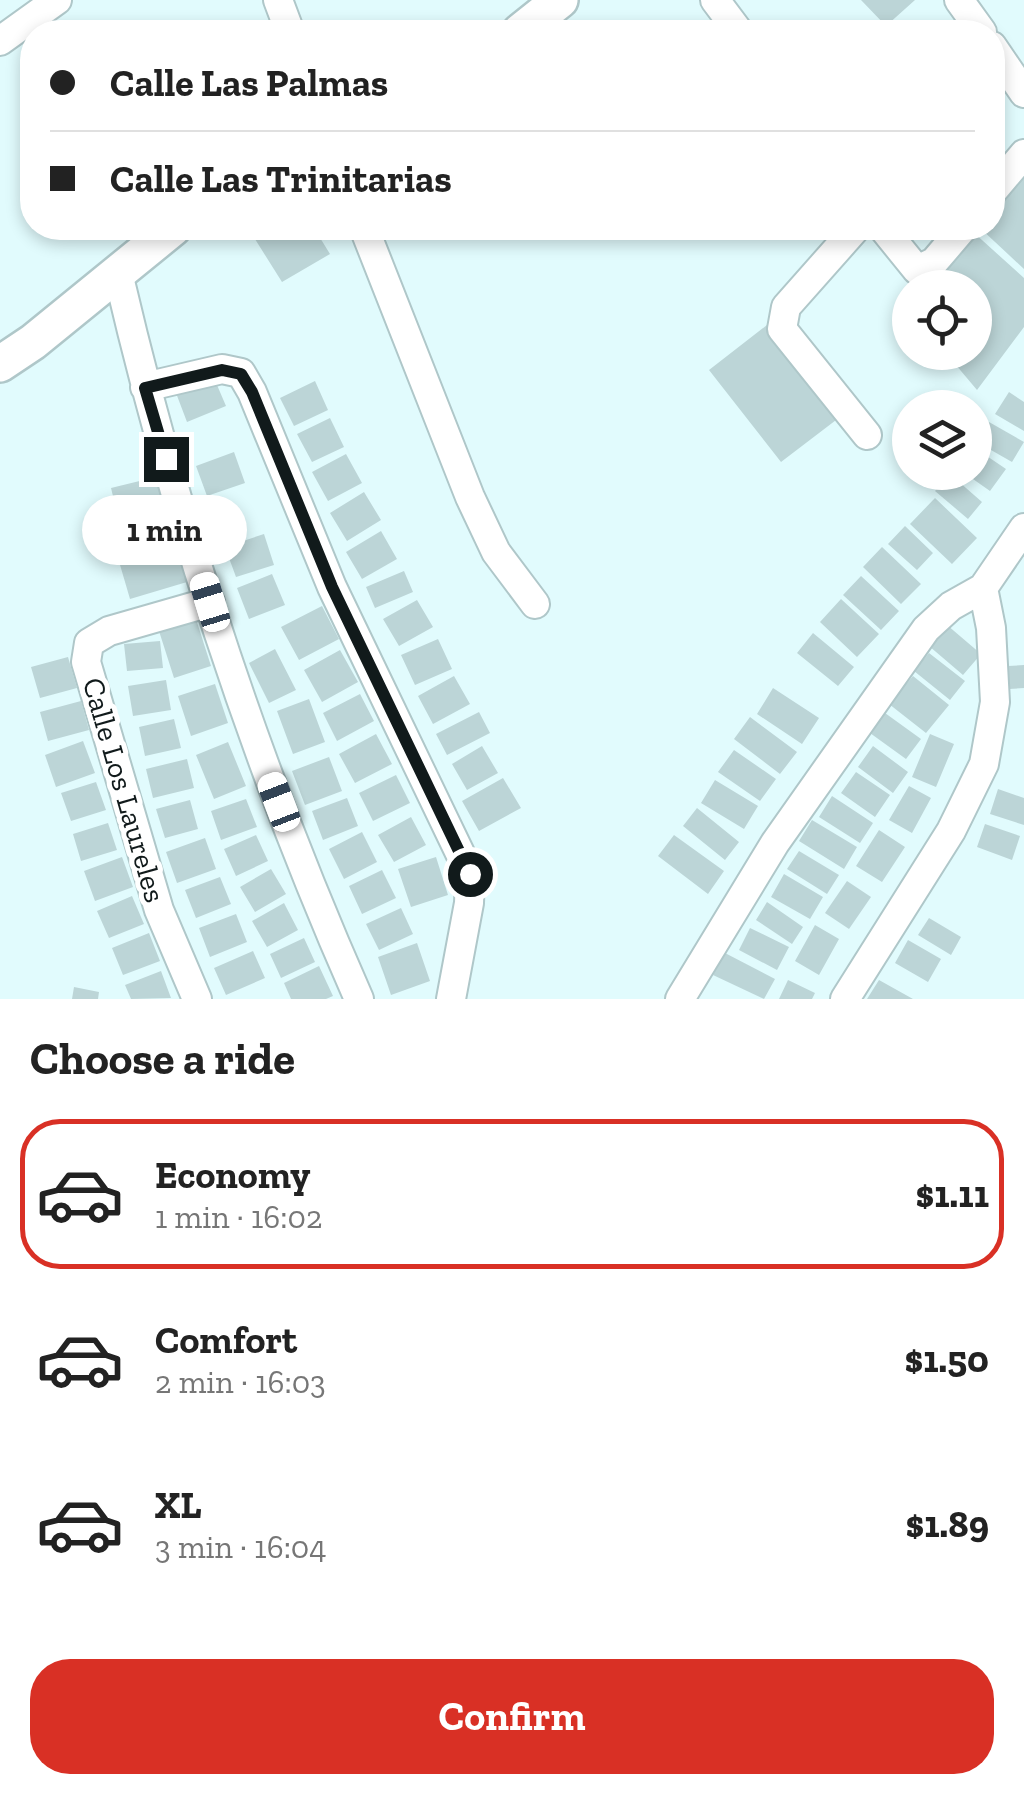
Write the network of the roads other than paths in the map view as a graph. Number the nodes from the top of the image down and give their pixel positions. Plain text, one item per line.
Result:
1 (56, 0) edge
2 (560, 0) edge
3 (21, 12) edge
4 (535, 20) edge
5 (0, 42) edge
6 (1005, 65) edge
7 (1024, 93) edge
8 (1024, 154) edge
9 (1005, 177) edge
10 (158, 240) edge
11 (369, 240) edge
12 (845, 240) edge
13 (893, 240) edge
14 (953, 240) edge
15 (118, 273) junction
16 (0, 364) edge
17 (145, 388) junction
18 (867, 435) dead end
19 (1024, 528) edge
20 (983, 588) junction
21 (210, 602) junction
22 (535, 604) dead end
23 (197, 999) edge
24 (358, 999) edge
25 (450, 999) edge
26 (680, 999) edge
27 (845, 999) edge

1 - 3 street
2 - 4 main road
3 - 5 street
6 - 7 street
8 - 9 street
10 - 15 main road
11 - 22 street
12 - 18 street
13 - 14 street
15 - 16 main road
15 - 17 street
17 - 21 street
17 - 25 street
19 - 20 street
20 - 26 street
20 - 27 street
21 - 23 street, Calle Los Laureles
21 - 24 street

